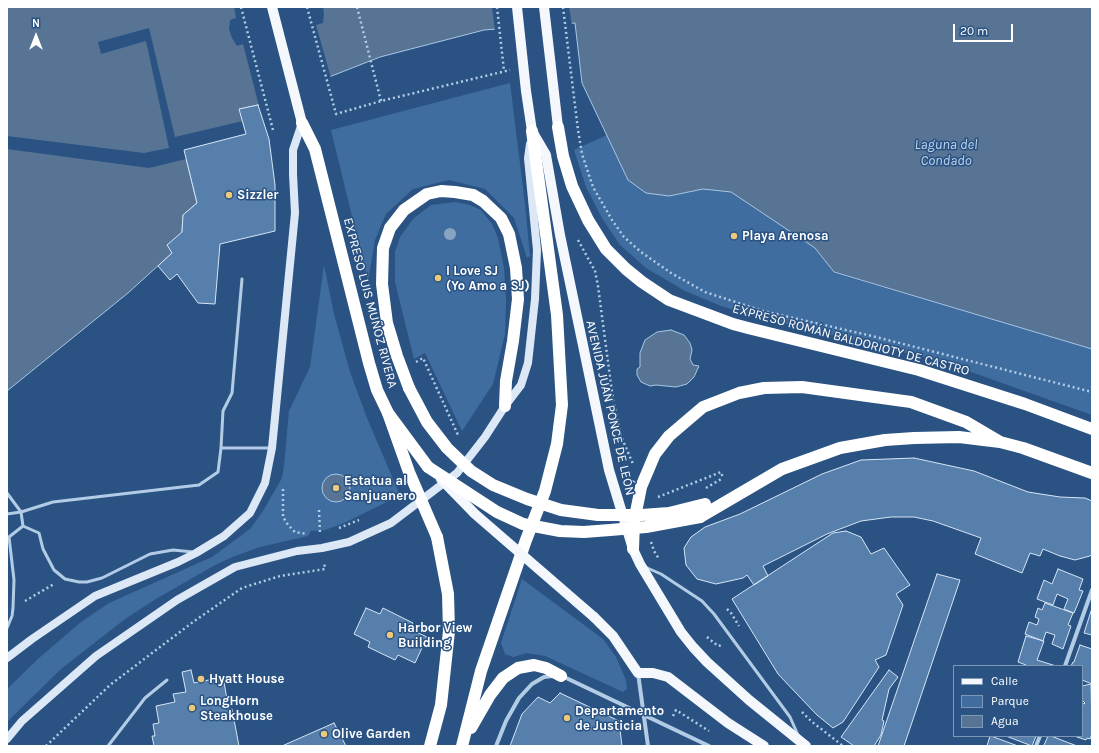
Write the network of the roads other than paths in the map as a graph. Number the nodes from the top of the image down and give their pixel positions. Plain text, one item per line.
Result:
1 (272, 7) edge
2 (517, 7) edge
3 (544, 7) edge
4 (302, 123) junction
5 (558, 127) joint
6 (532, 131) junction
7 (242, 278) dead end
8 (505, 406) junction
9 (388, 413) junction
10 (1092, 428) edge
11 (1000, 442) junction
12 (221, 448) junction
13 (272, 448) junction
14 (428, 467) junction
15 (1092, 472) edge
16 (7, 492) edge
17 (743, 493) junction
18 (21, 512) junction
19 (7, 514) edge
20 (23, 526) junction
21 (633, 549) junction
22 (196, 552) junction
23 (640, 564) junction
24 (1092, 590) edge
25 (7, 628) edge
26 (7, 658) edge
27 (1065, 665) edge
28 (638, 673) junction
29 (561, 676) junction
30 (167, 680) dead end
31 (644, 716) junction
32 (7, 739) edge
33 (463, 742) edge
34 (804, 744) edge
35 (108, 746) edge
36 (430, 746) edge
37 (496, 746) edge
38 (648, 746) edge
39 (709, 746) edge
40 (764, 746) edge

1 - 4 main road
2 - 6 main road
3 - 5 main road
4 - 9 highway, EXPRESO LUIS MUÑOZ RIVERA
4 - 13 main road
5 - 10 highway, EXPRESO ROMÁN BALDORIOTY DE CASTRO
6 - 8 main road
6 - 21 main road, AVENIDA JUAN PONCE DE LEÓN
6 - 33 highway
7 - 12 lane
8 - 17 highway, bridge
8 - 32 main road
9 - 14 highway, bridge
9 - 36 highway, EXPRESO LUIS MUÑOZ RIVERA, bridge
11 - 15 highway
11 - 17 highway
11 - 21 highway
12 - 13 lane
12 - 18 lane
13 - 22 main road
14 - 17 highway, bridge
14 - 28 main road, bridge
16 - 18 lane
18 - 19 lane
18 - 20 lane
20 - 22 lane
20 - 25 lane
21 - 23 main road, AVENIDA JUAN PONCE DE LEÓN
22 - 26 main road
23 - 34 main road, AVENIDA JUAN PONCE DE LEÓN
23 - 34 lane
24 - 27 street
28 - 31 street
28 - 40 main road
29 - 31 street
29 - 33 highway
29 - 37 street
30 - 35 lane
31 - 38 street
31 - 39 street

